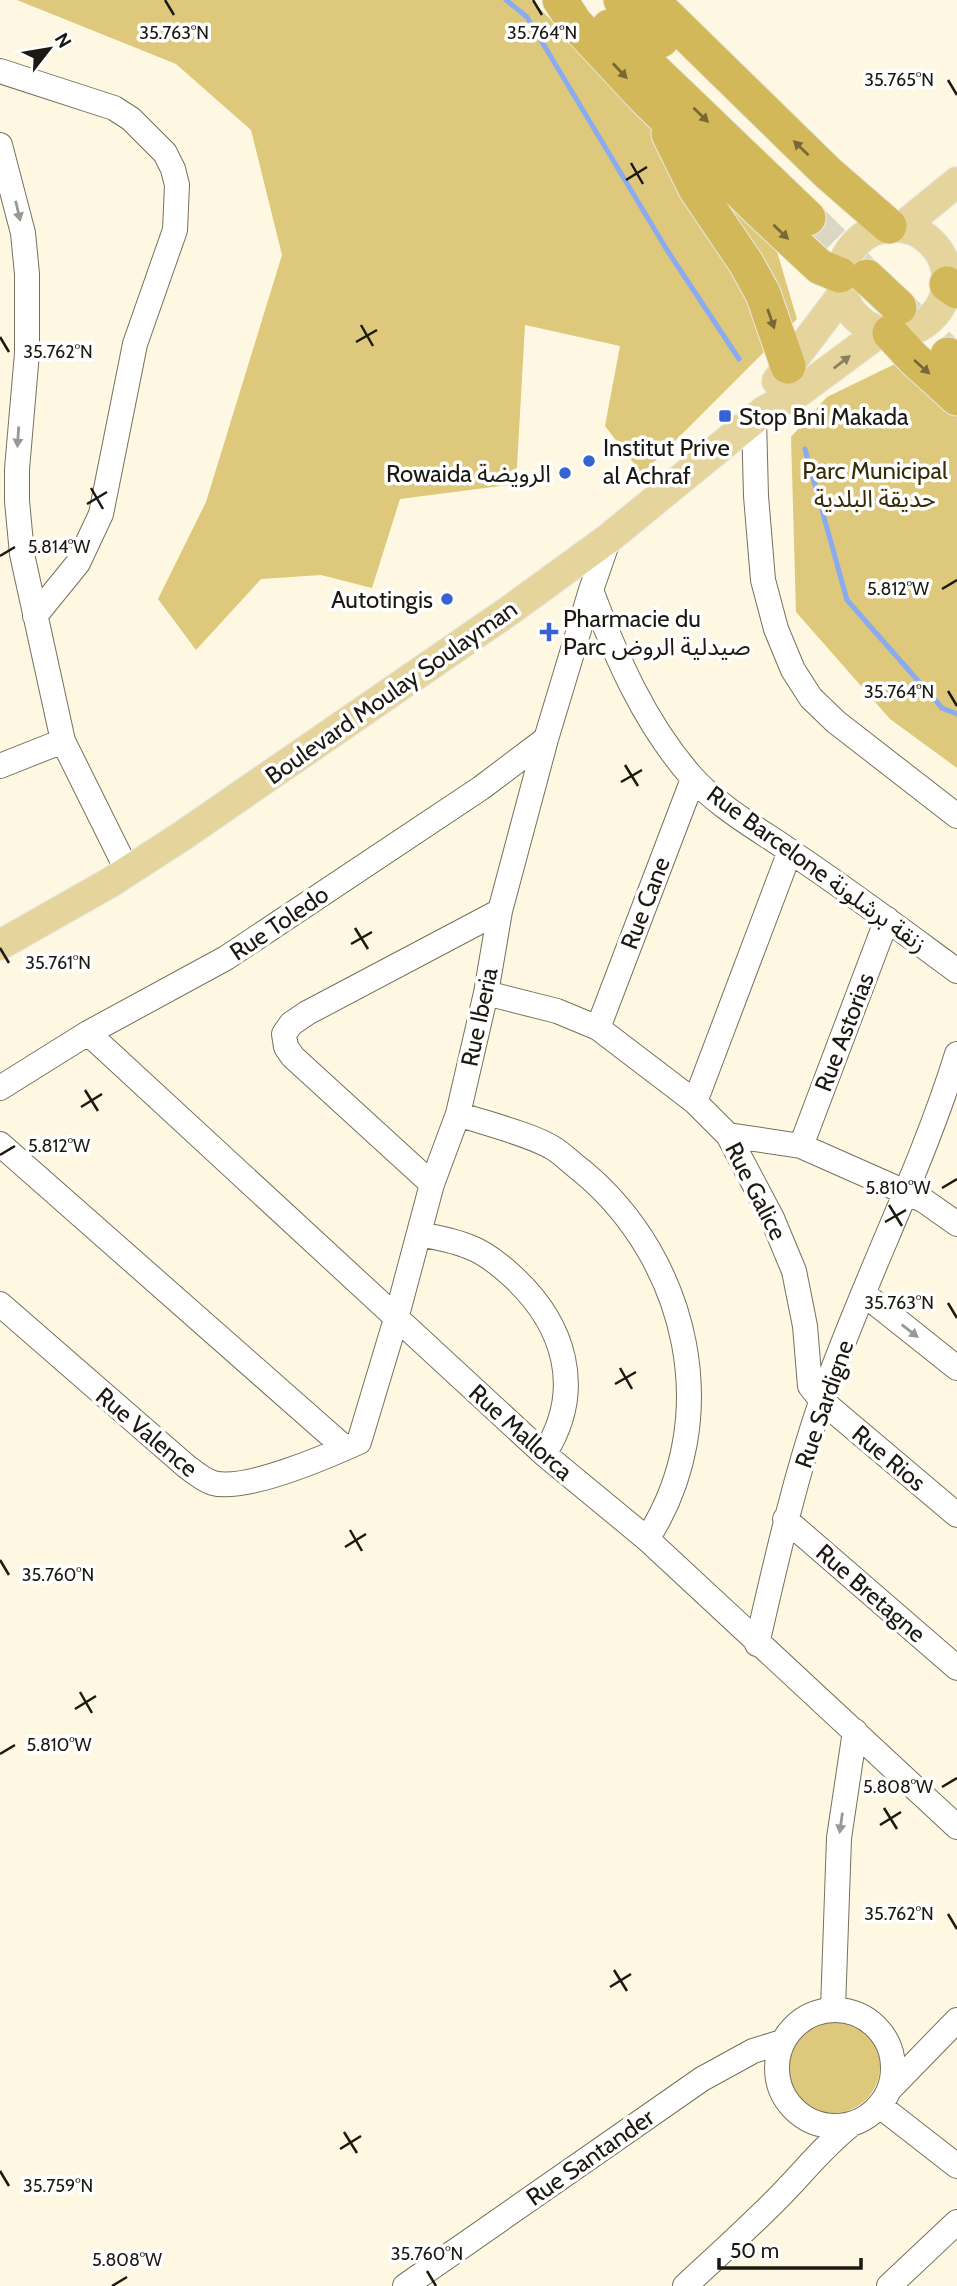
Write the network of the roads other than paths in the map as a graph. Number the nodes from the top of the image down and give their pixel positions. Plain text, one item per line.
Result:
1 (560, 0) edge
2 (581, 0) edge
3 (621, 0) edge
4 (651, 0) edge
5 (0, 71) edge
6 (657, 109) junction
7 (0, 145) edge
8 (957, 182) edge
9 (895, 227) junction
10 (952, 273) edge
11 (858, 277) junction
12 (895, 316) junction
13 (788, 366) junction
14 (957, 398) edge
15 (759, 415) junction
16 (609, 538) junction
17 (591, 590) junction
18 (35, 616) junction
19 (546, 739) junction
20 (64, 741) junction
21 (0, 765) edge
22 (693, 779) junction
23 (957, 816) edge
24 (790, 851) junction
25 (127, 870) junction
26 (500, 911) junction
27 (887, 919) junction
28 (0, 945) edge
29 (957, 971) edge
30 (486, 993) junction
31 (598, 1028) junction
32 (88, 1034) junction
33 (957, 1054) edge
34 (953, 1081) edge
35 (0, 1088) edge
36 (695, 1101) junction
37 (458, 1114) junction
38 (728, 1135) junction
39 (0, 1144) edge
40 (801, 1146) junction
41 (432, 1184) junction
42 (906, 1194) junction
43 (957, 1224) edge
44 (419, 1234) junction
45 (864, 1294) junction
46 (0, 1304) edge
47 (396, 1319) junction
48 (957, 1368) edge
49 (822, 1401) junction
50 (352, 1445) junction
51 (544, 1454) junction
52 (957, 1514) edge
53 (785, 1519) junction
54 (647, 1539) junction
55 (757, 1644) junction
56 (957, 1668) edge
57 (855, 1731) junction
58 (957, 1826) edge
59 (833, 2009) junction
60 (957, 2020) edge
61 (782, 2042) junction
62 (885, 2098) junction
63 (852, 2124) junction
64 (957, 2166) edge
65 (957, 2222) edge
66 (405, 2286) edge
67 (685, 2286) edge
68 (889, 2286) edge

1 -> 6 highway
2 -> 3 highway
9 -> 4 highway
5 - 18 street
6 -> 11 highway
6 -> 13 highway
7 -> 18 street
8 - 9 main road
9 - 10 main road
9 - 11 main road
10 - 12 main road
11 - 12 highway
11 - 13 main road, Boulevard Moulay Soulayman
12 -> 14 highway
15 -> 12 main road, Boulevard Moulay Soulayman
13 - 15 main road, Boulevard Moulay Soulayman
15 - 16 main road, Boulevard Moulay Soulayman
15 - 23 street
16 - 17 street
16 - 25 main road, Boulevard Moulay Soulayman
17 - 19 street, Rue Iberia
17 - 22 street, Rue Barcelone زنقة برشلونة
18 - 20 street
19 - 26 street, Rue Iberia
19 - 32 street, Rue Toledo
20 - 21 street
20 - 25 street
22 - 24 street, Rue Barcelone زنقة برشلونة
22 - 31 street, Rue Cane
24 - 27 street, Rue Barcelone زنقة برشلونة
24 - 36 street
25 - 28 main road, Boulevard Moulay Soulayman
26 - 30 street, Rue Iberia
26 - 41 street
27 - 29 street, Rue Barcelone زنقة برشلونة
27 - 40 street, Rue Astorias
30 - 31 street, Rue Galice
30 - 37 street, Rue Iberia
31 - 36 street, Rue Galice
32 - 35 street, Rue Toledo
32 - 47 street, Rue Mallorca
33 - 34 street, Rue Sardigne
34 - 42 street, Rue Sardigne
36 - 38 street, Rue Galice
37 - 41 street, Rue Iberia
37 - 54 street
38 - 40 street
38 - 49 street, Rue Galice
39 - 50 street
40 - 42 street
41 - 44 street, Rue Iberia
42 - 43 street
42 - 45 street, Rue Sardigne
44 - 47 street, Rue Iberia
44 - 51 street
45 -> 48 street
45 - 49 street, Rue Sardigne
46 - 50 street, Rue Valence
47 - 50 street, Rue Iberia
47 - 51 street, Rue Mallorca
49 - 52 street, Rue Rios
49 - 53 street, Rue Sardigne
51 - 54 street, Rue Mallorca
53 - 55 street, Rue Sardigne
53 - 56 street, Rue Bretagne
54 - 55 street, Rue Mallorca
55 - 57 street, Rue Mallorca
57 - 58 street, Rue Mallorca
57 -> 59 street
59 - 61 street
59 - 62 street
60 - 62 street
61 - 63 street
61 - 66 street, Rue Santander
62 - 63 street
62 - 64 street
63 - 67 street
65 - 68 street

